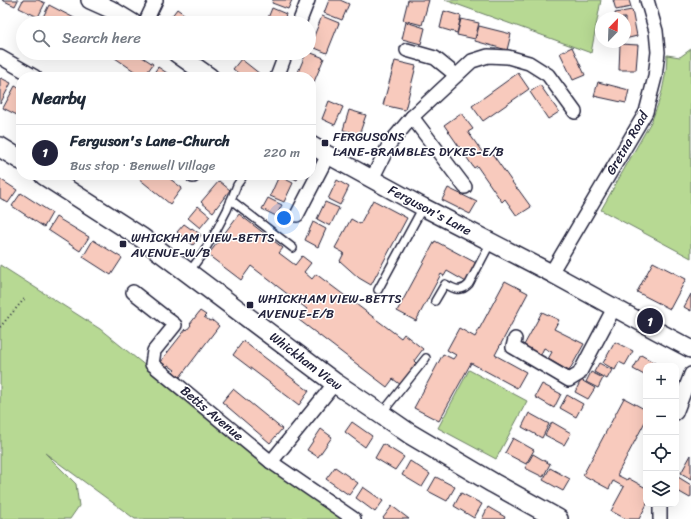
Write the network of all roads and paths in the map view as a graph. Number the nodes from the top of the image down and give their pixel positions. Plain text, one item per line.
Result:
1 (90, 0) edge
2 (156, 0) edge
3 (308, 0) edge
4 (647, 0) edge
5 (122, 16) edge
6 (148, 16) edge
7 (301, 16) edge
8 (407, 50) dead end
9 (0, 57) edge
10 (186, 60) edge
11 (283, 60) edge
12 (26, 72) edge
13 (203, 72) edge
14 (279, 72) edge
15 (456, 75) junction
16 (575, 112) dead end
17 (412, 117) junction
18 (0, 147) edge
19 (316, 148) edge
20 (328, 155) junction
21 (16, 157) edge
22 (316, 178) edge
23 (372, 179) junction
24 (52, 180) edge
25 (240, 180) edge
26 (315, 180) edge
27 (465, 187) dead end
28 (231, 200) junction
29 (423, 207) junction
30 (297, 215) dead end
31 (491, 242) junction
32 (293, 248) dead end
33 (189, 273) junction
34 (551, 274) junction
35 (378, 290) dead end
36 (133, 292) dead end
37 (26, 297) dead end
38 (435, 301) dead end
39 (614, 308) junction
40 (0, 327) edge
41 (515, 340) dead end
42 (691, 348) edge
43 (426, 358) dead end
44 (691, 374) edge
45 (335, 383) junction
46 (679, 405) edge
47 (381, 414) junction
48 (271, 462) junction
49 (660, 507) edge
50 (354, 519) edge
51 (558, 519) edge
52 (660, 519) edge

1 - 5 street
2 - 6 street
3 - 7 street
4 - 34 street, Gretna Road
8 - 15 street
9 - 12 street
10 - 13 street
11 - 14 street
15 - 16 street
15 - 17 street
17 - 23 street
17 - 27 street
18 - 21 main road
19 - 20 street, Ferguson's Lane
20 - 22 street
20 - 23 street, Ferguson's Lane
23 - 29 street, Ferguson's Lane
24 - 33 main road, Whickham View
25 - 28 lane
26 - 30 street
28 - 32 lane
28 - 33 lane
29 - 31 street, Ferguson's Lane
29 - 35 lane
31 - 34 street, Ferguson's Lane
31 - 38 lane
33 - 45 main road, Whickham View
34 - 39 street, Ferguson's Lane
36 - 48 street, Betts Avenue
37 - 40 path
39 - 41 street
39 - 42 street, Ferguson's Lane
43 - 47 lane
44 - 46 street
45 - 47 main road, Whickham View
45 - 48 street
47 - 51 main road, Whickham View
48 - 50 street, Betts Avenue
49 - 52 street

